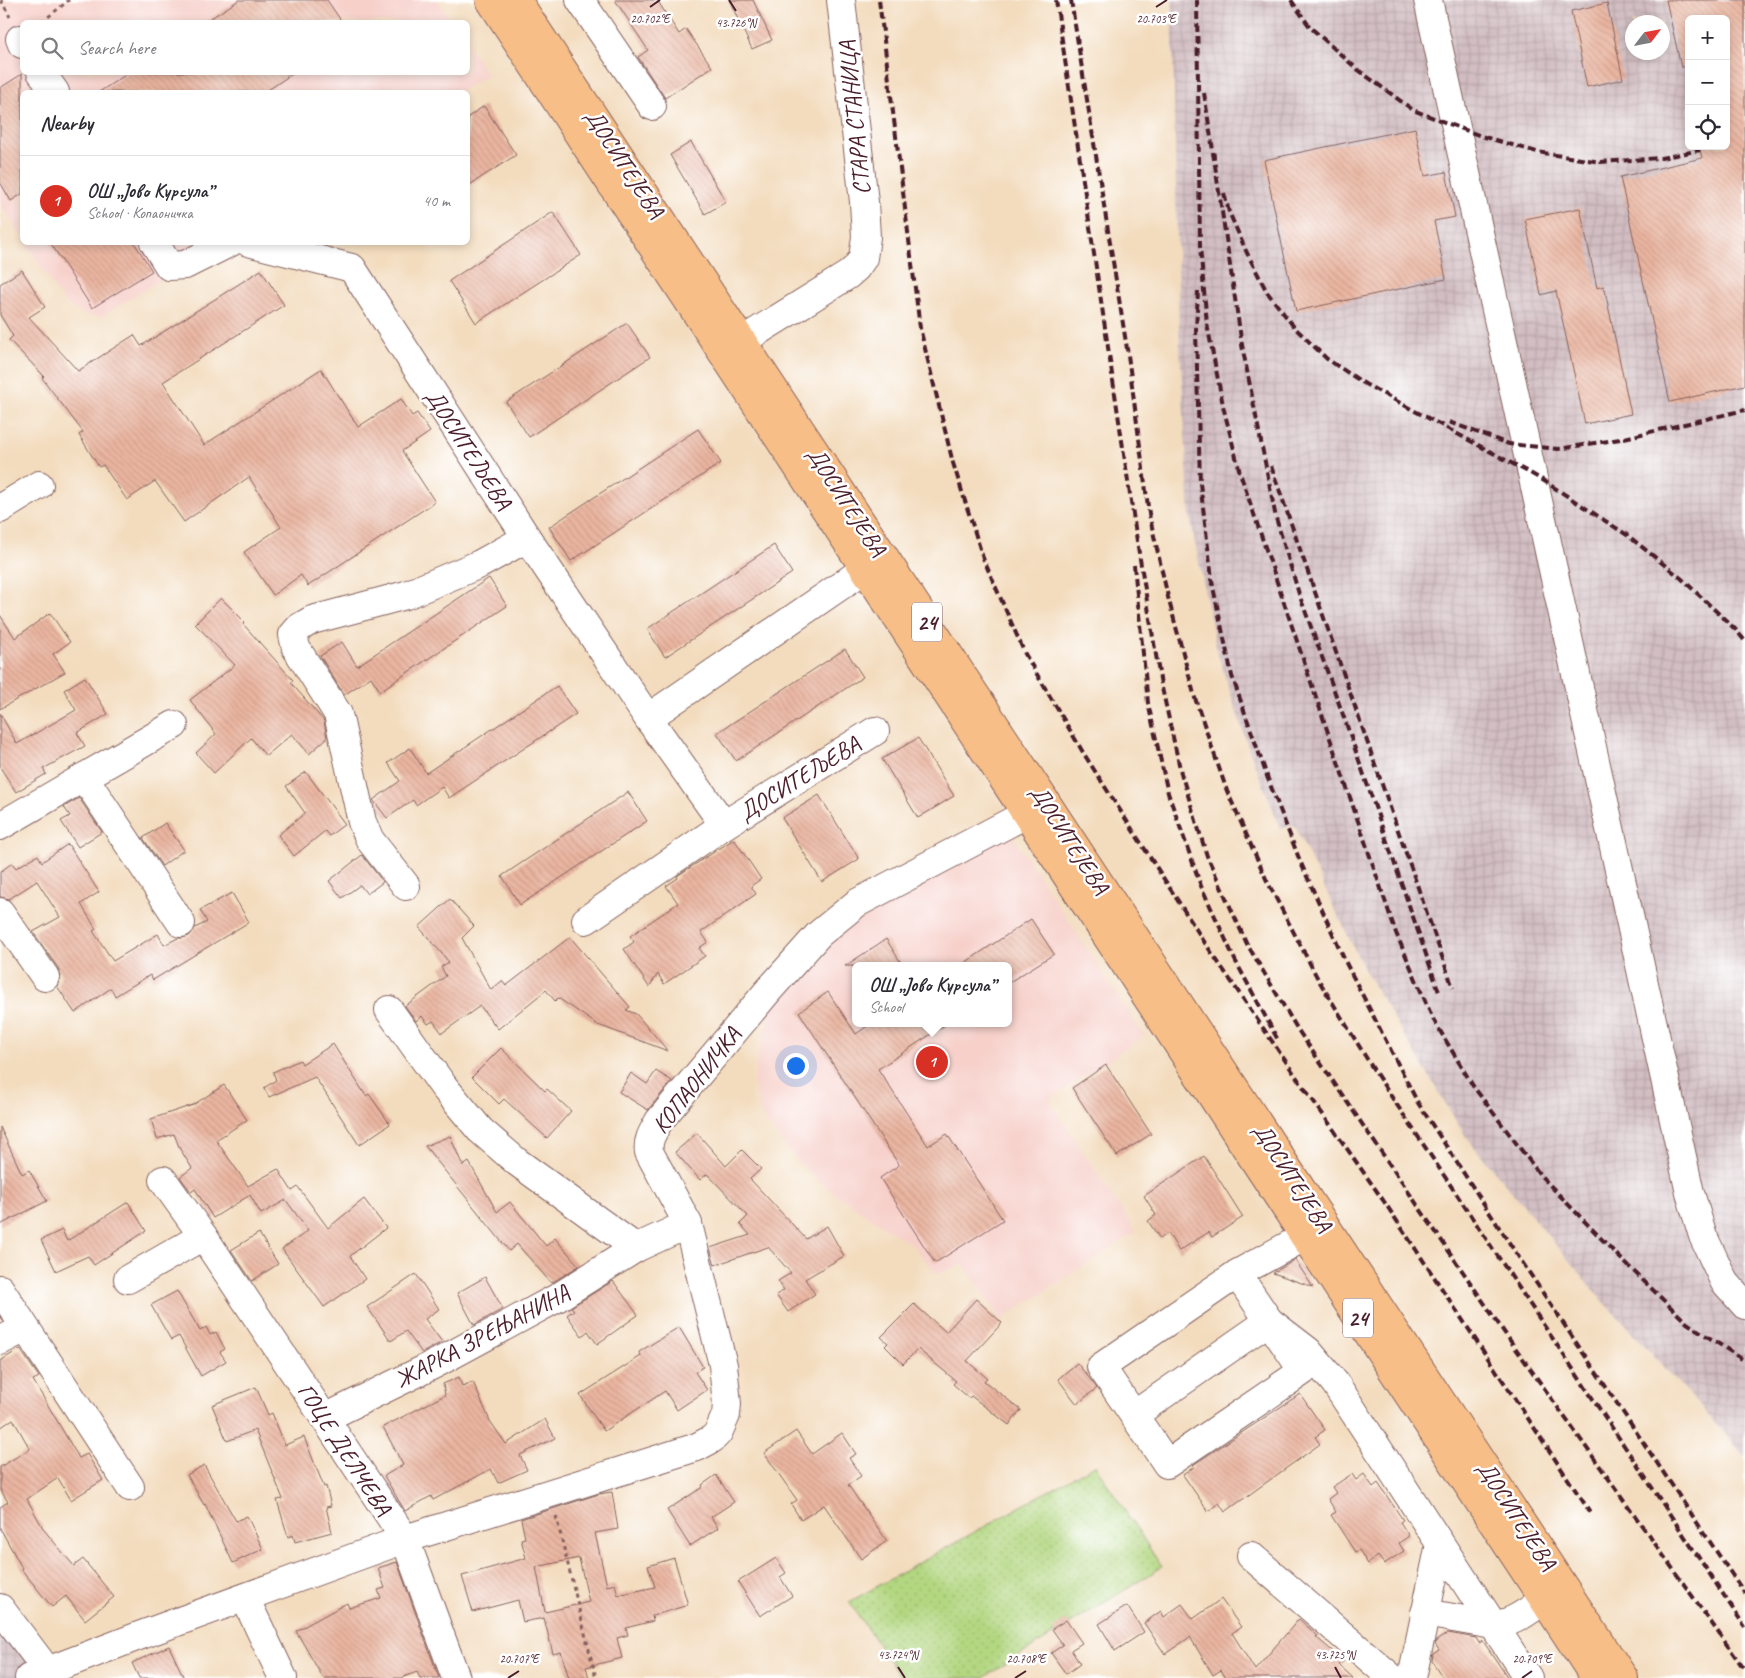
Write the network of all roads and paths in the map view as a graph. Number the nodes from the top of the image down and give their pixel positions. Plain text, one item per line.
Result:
1 (69, 0) edge
2 (490, 0) edge
3 (517, 0) edge
4 (580, 0) edge
5 (841, 0) edge
6 (1428, 0) edge
7 (44, 20) edge
8 (43, 75) edge
9 (54, 90) edge
10 (652, 106) dead end
11 (156, 245) edge
12 (225, 245) edge
13 (260, 245) edge
14 (742, 341) junction
15 (39, 485) dead end
16 (0, 509) edge
17 (527, 538) junction
18 (874, 563) junction
19 (648, 718) junction
20 (174, 725) dead end
21 (875, 732) dead end
22 (84, 777) junction
23 (1036, 808) junction
24 (724, 825) junction
25 (0, 826) edge
26 (406, 886) dead end
27 (0, 912) edge
28 (586, 920) dead end
29 (182, 923) dead end
30 (45, 977) dead end
31 (389, 1010) dead end
32 (162, 1180) dead end
33 (688, 1224) junction
34 (203, 1236) junction
35 (1304, 1236) junction
36 (636, 1248) junction
37 (1266, 1256) junction
38 (1237, 1274) junction
39 (128, 1279) dead end
40 (0, 1289) edge
41 (1745, 1305) edge
42 (1262, 1312) junction
43 (26, 1328) junction
44 (0, 1342) edge
45 (1134, 1415) junction
46 (325, 1418) junction
47 (130, 1487) dead end
48 (551, 1493) junction
49 (404, 1539) junction
50 (1440, 1544) junction
51 (1251, 1556) dead end
52 (245, 1598) junction
53 (1544, 1600) junction
54 (1, 1612) edge
55 (1425, 1613) junction
56 (1493, 1624) junction
57 (43, 1675) edge
58 (283, 1678) edge
59 (456, 1678) edge
60 (596, 1678) edge
61 (1392, 1678) edge
62 (1412, 1678) edge
63 (1528, 1678) edge
64 (1595, 1678) edge
65 (1624, 1678) edge

1 - 7 path
2 - 18 main road, ДОСИТЕЈЕВА / 24
3 - 14 main road, ДОСИТЕЈЕВА / 24
4 - 10 street
5 - 14 street, СТАРА СТАНИЦА
6 - 41 street
8 - 9 street
11 - 12 street
13 - 17 street, ДОСИТЕЉЕВА
14 - 18 main road, ДОСИТЕЈЕВА / 24
15 - 16 street
17 - 19 street, ДОСИТЕЉЕВА
17 - 26 street
18 - 19 street
18 - 23 main road, ДОСИТЕЈЕВА / 24
19 - 24 street, ДОСИТЕЉЕВА
20 - 22 street
21 - 24 street, ДОСИТЕЉЕВА
22 - 25 street
22 - 29 street
23 - 33 street, КОПАОНИЧКА
23 - 35 main road, ДОСИТЕЈЕВА / 24
23 - 65 main road, ДОСИТЕЈЕВА / 24
24 - 28 street, ДОСИТЕЉЕВА
27 - 30 street
31 - 36 street
32 - 34 street, ГОЦЕ ДЕЛЧЕВА
33 - 36 street
33 - 48 street
34 - 39 street
34 - 46 street, ГОЦЕ ДЕЛЧЕВА
35 - 37 street
35 - 53 main road, ДОСИТЕЈЕВА / 24
36 - 46 street, ЖАРКА ЗРЕЊАНИНА
37 - 38 street
37 - 42 street
38 - 42 street
38 - 45 street
40 - 43 street
42 - 45 street
42 - 45 street
42 - 50 street
43 - 44 street
43 - 47 street
46 - 49 street, ГОЦЕ ДЕЛЧЕВА
48 - 49 street
48 - 60 path
49 - 52 street
49 - 59 street, ГОЦЕ ДЕЛЧЕВА
50 - 55 street
50 - 56 street
51 - 61 street
52 - 57 street
52 - 58 street
53 - 56 street
53 - 64 main road, ДОСИТЕЈЕВА / 24
54 - 57 street
55 - 56 street
55 - 62 street
56 - 63 street

